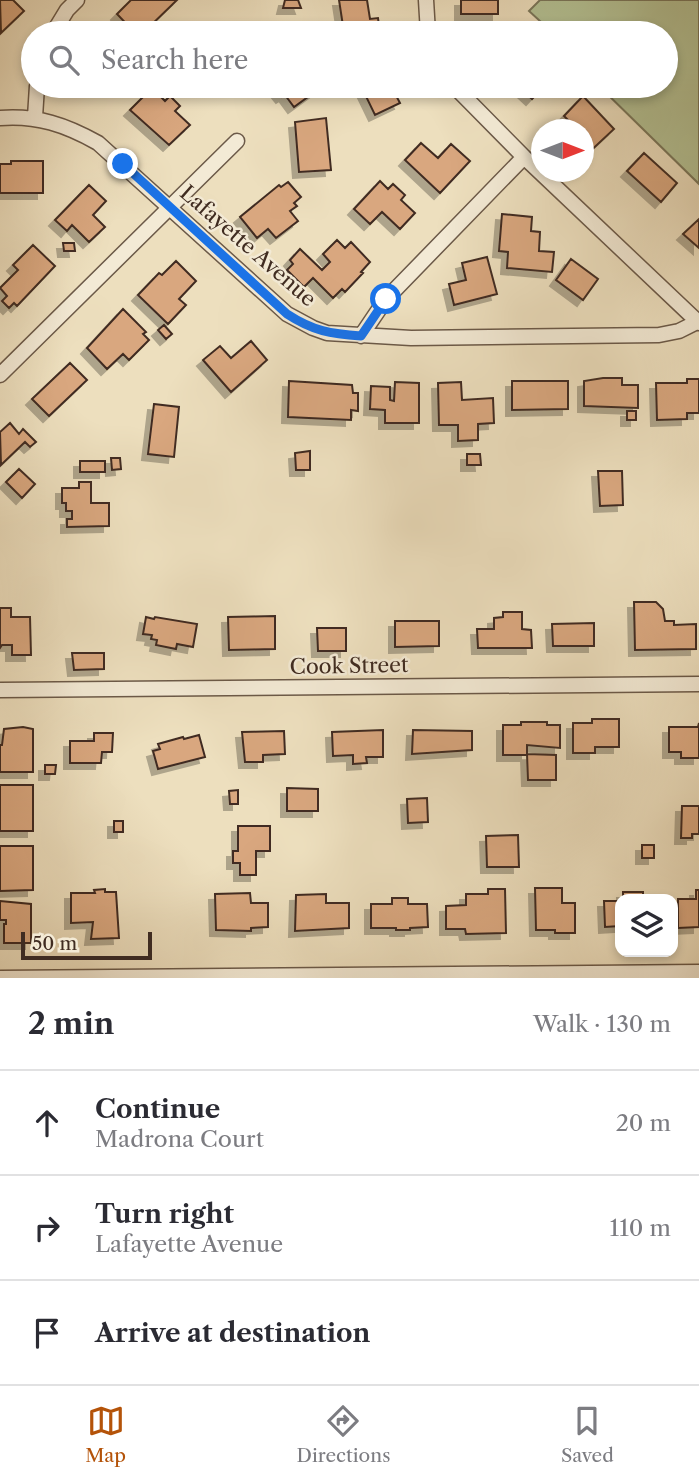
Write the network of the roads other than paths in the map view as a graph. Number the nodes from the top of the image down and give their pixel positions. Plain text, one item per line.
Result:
1 (77, 0) edge
2 (426, 0) edge
3 (60, 21) edge
4 (427, 21) edge
5 (36, 98) edge
6 (466, 98) edge
7 (35, 117) junction
8 (0, 118) edge
9 (237, 141) dead end
10 (524, 157) junction
11 (171, 207) junction
12 (698, 322) edge
13 (361, 336) junction
14 (0, 375) edge
15 (699, 684) edge
16 (0, 691) edge
17 (699, 972) edge
18 (0, 978) edge

1 - 3 street
2 - 4 street
5 - 7 street
6 - 10 street
7 - 8 street, Lafayette Avenue
7 - 11 street, Lafayette Avenue
9 - 11 street
10 - 12 street
10 - 13 street
11 - 13 street, Lafayette Avenue
11 - 14 street
12 - 13 street, Lafayette Avenue
15 - 16 street, Cook Street
17 - 18 street

